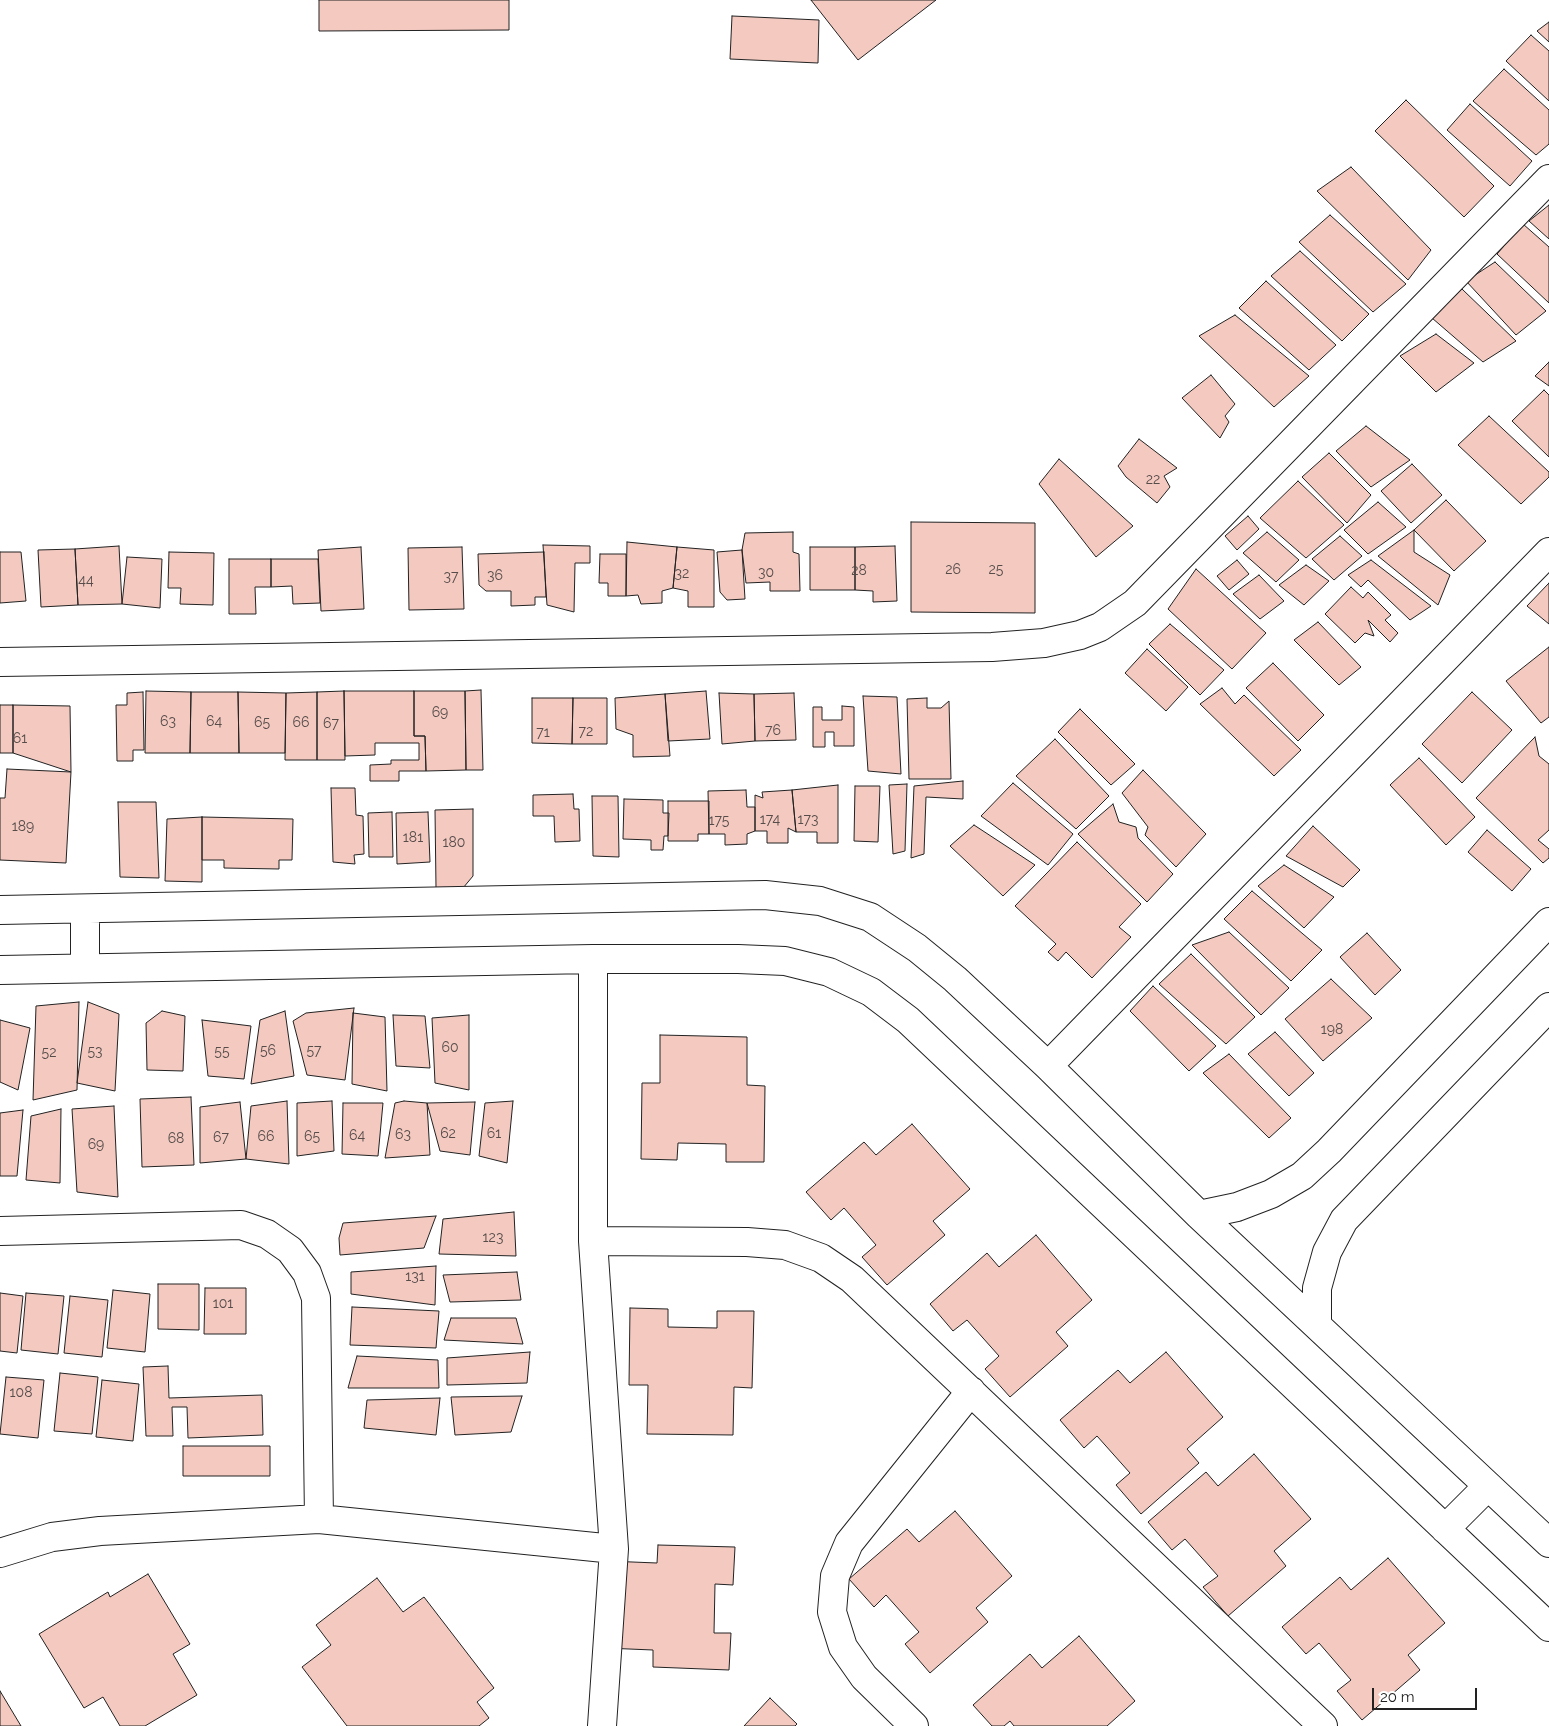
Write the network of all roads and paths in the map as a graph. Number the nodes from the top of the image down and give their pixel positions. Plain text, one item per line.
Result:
1 (1549, 179) edge
2 (1549, 552) edge
3 (0, 662) edge
4 (85, 909) junction
5 (0, 910) edge
6 (1549, 922) edge
7 (593, 960) junction
8 (85, 968) junction
9 (0, 970) edge
10 (1549, 1007) edge
11 (1048, 1066) junction
12 (1199, 1215) junction
13 (0, 1231) edge
14 (593, 1241) junction
15 (1317, 1324) junction
16 (971, 1391) junction
17 (1488, 1486) junction
18 (319, 1519) junction
19 (1445, 1529) junction
20 (1549, 1543) edge
21 (614, 1549) junction
22 (0, 1553) edge
23 (1549, 1627) edge
24 (602, 1726) edge
25 (914, 1726) edge
26 (1322, 1726) edge

1 - 3 street
2 - 11 street
4 - 5 street
4 - 8 street
4 - 11 street
6 - 12 street
7 - 8 street
7 - 14 street
7 - 19 street
8 - 9 street
10 - 15 street
11 - 12 street
12 - 15 street
13 - 18 street
14 - 16 street
14 - 21 street
15 - 17 street
16 - 25 street
16 - 26 street
17 - 19 street
17 - 20 street
18 - 21 street
18 - 22 street
19 - 23 street
21 - 24 street

